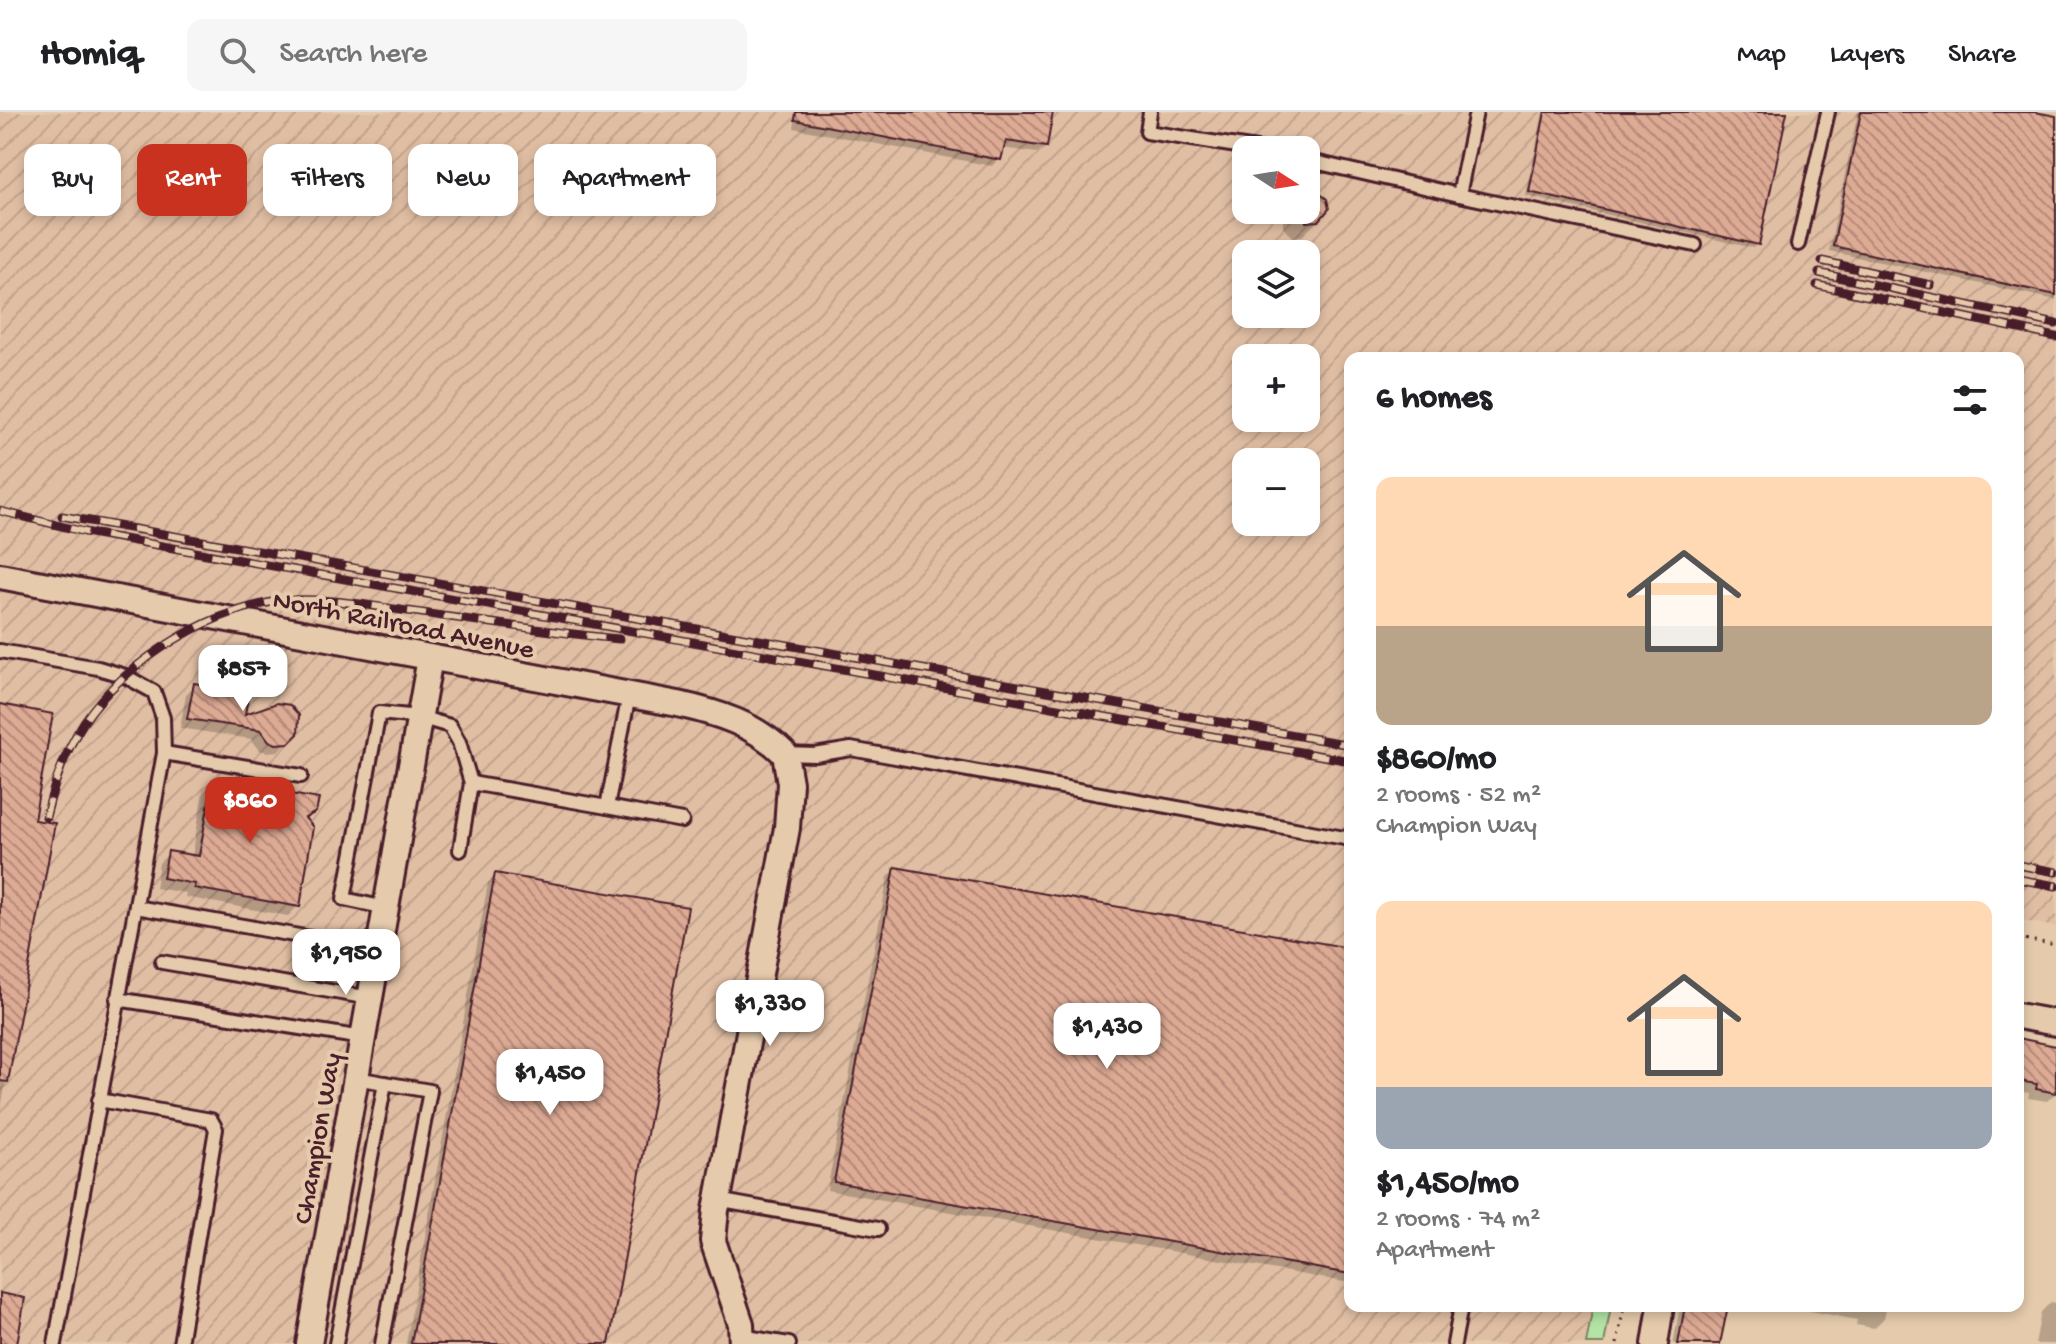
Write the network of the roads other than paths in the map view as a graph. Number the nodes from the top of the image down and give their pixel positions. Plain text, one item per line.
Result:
1 (1150, 112) edge
2 (1476, 112) edge
3 (1828, 112) edge
4 (1232, 145) edge
5 (1320, 163) edge
6 (1459, 195) junction
7 (1798, 244) dead end
8 (1695, 245) dead end
9 (0, 576) edge
10 (0, 651) edge
11 (430, 658) junction
12 (629, 695) junction
13 (419, 717) junction
14 (164, 753) junction
15 (785, 754) junction
16 (301, 776) dead end
17 (471, 783) junction
18 (607, 807) junction
19 (682, 821) dead end
20 (1344, 838) edge
21 (460, 850) dead end
22 (136, 907) junction
23 (386, 908) junction
24 (378, 950) junction
25 (162, 962) dead end
26 (370, 998) junction
27 (117, 999) junction
28 (2024, 1017) edge
29 (2056, 1023) edge
30 (363, 1038) junction
31 (356, 1078) junction
32 (385, 1083) junction
33 (99, 1100) junction
34 (717, 1200) junction
35 (878, 1229) dead end
36 (1460, 1312) edge
37 (1660, 1312) edge
38 (742, 1340) edge
39 (55, 1344) edge
40 (180, 1344) edge
41 (309, 1344) edge
42 (336, 1344) edge
43 (382, 1344) edge
44 (789, 1344) edge
45 (1454, 1344) edge
46 (1655, 1344) edge

1 - 4 lane
2 - 6 lane
3 - 7 lane
5 - 6 lane
6 - 8 lane
9 - 11 street, North Railroad Avenue
10 - 14 lane
11 - 12 street, North Railroad Avenue
11 - 13 street, Champion Way
12 - 15 street, North Railroad Avenue
12 - 18 lane
13 - 17 lane
13 - 23 street, Champion Way
13 - 23 lane
14 - 16 lane
14 - 22 lane
15 - 20 lane
15 - 34 street
17 - 18 lane
17 - 21 lane
18 - 19 lane
22 - 24 lane
22 - 27 lane
23 - 24 street, Champion Way
24 - 26 street, Champion Way
25 - 26 lane
26 - 30 street, Champion Way
27 - 30 lane
27 - 33 lane
28 - 29 street
30 - 31 street, Champion Way
31 - 32 lane
31 - 41 street, Champion Way
32 - 42 lane
32 - 43 lane
33 - 39 lane
33 - 40 lane
34 - 35 lane
34 - 38 street
36 - 45 lane
37 - 46 street
38 - 44 lane

